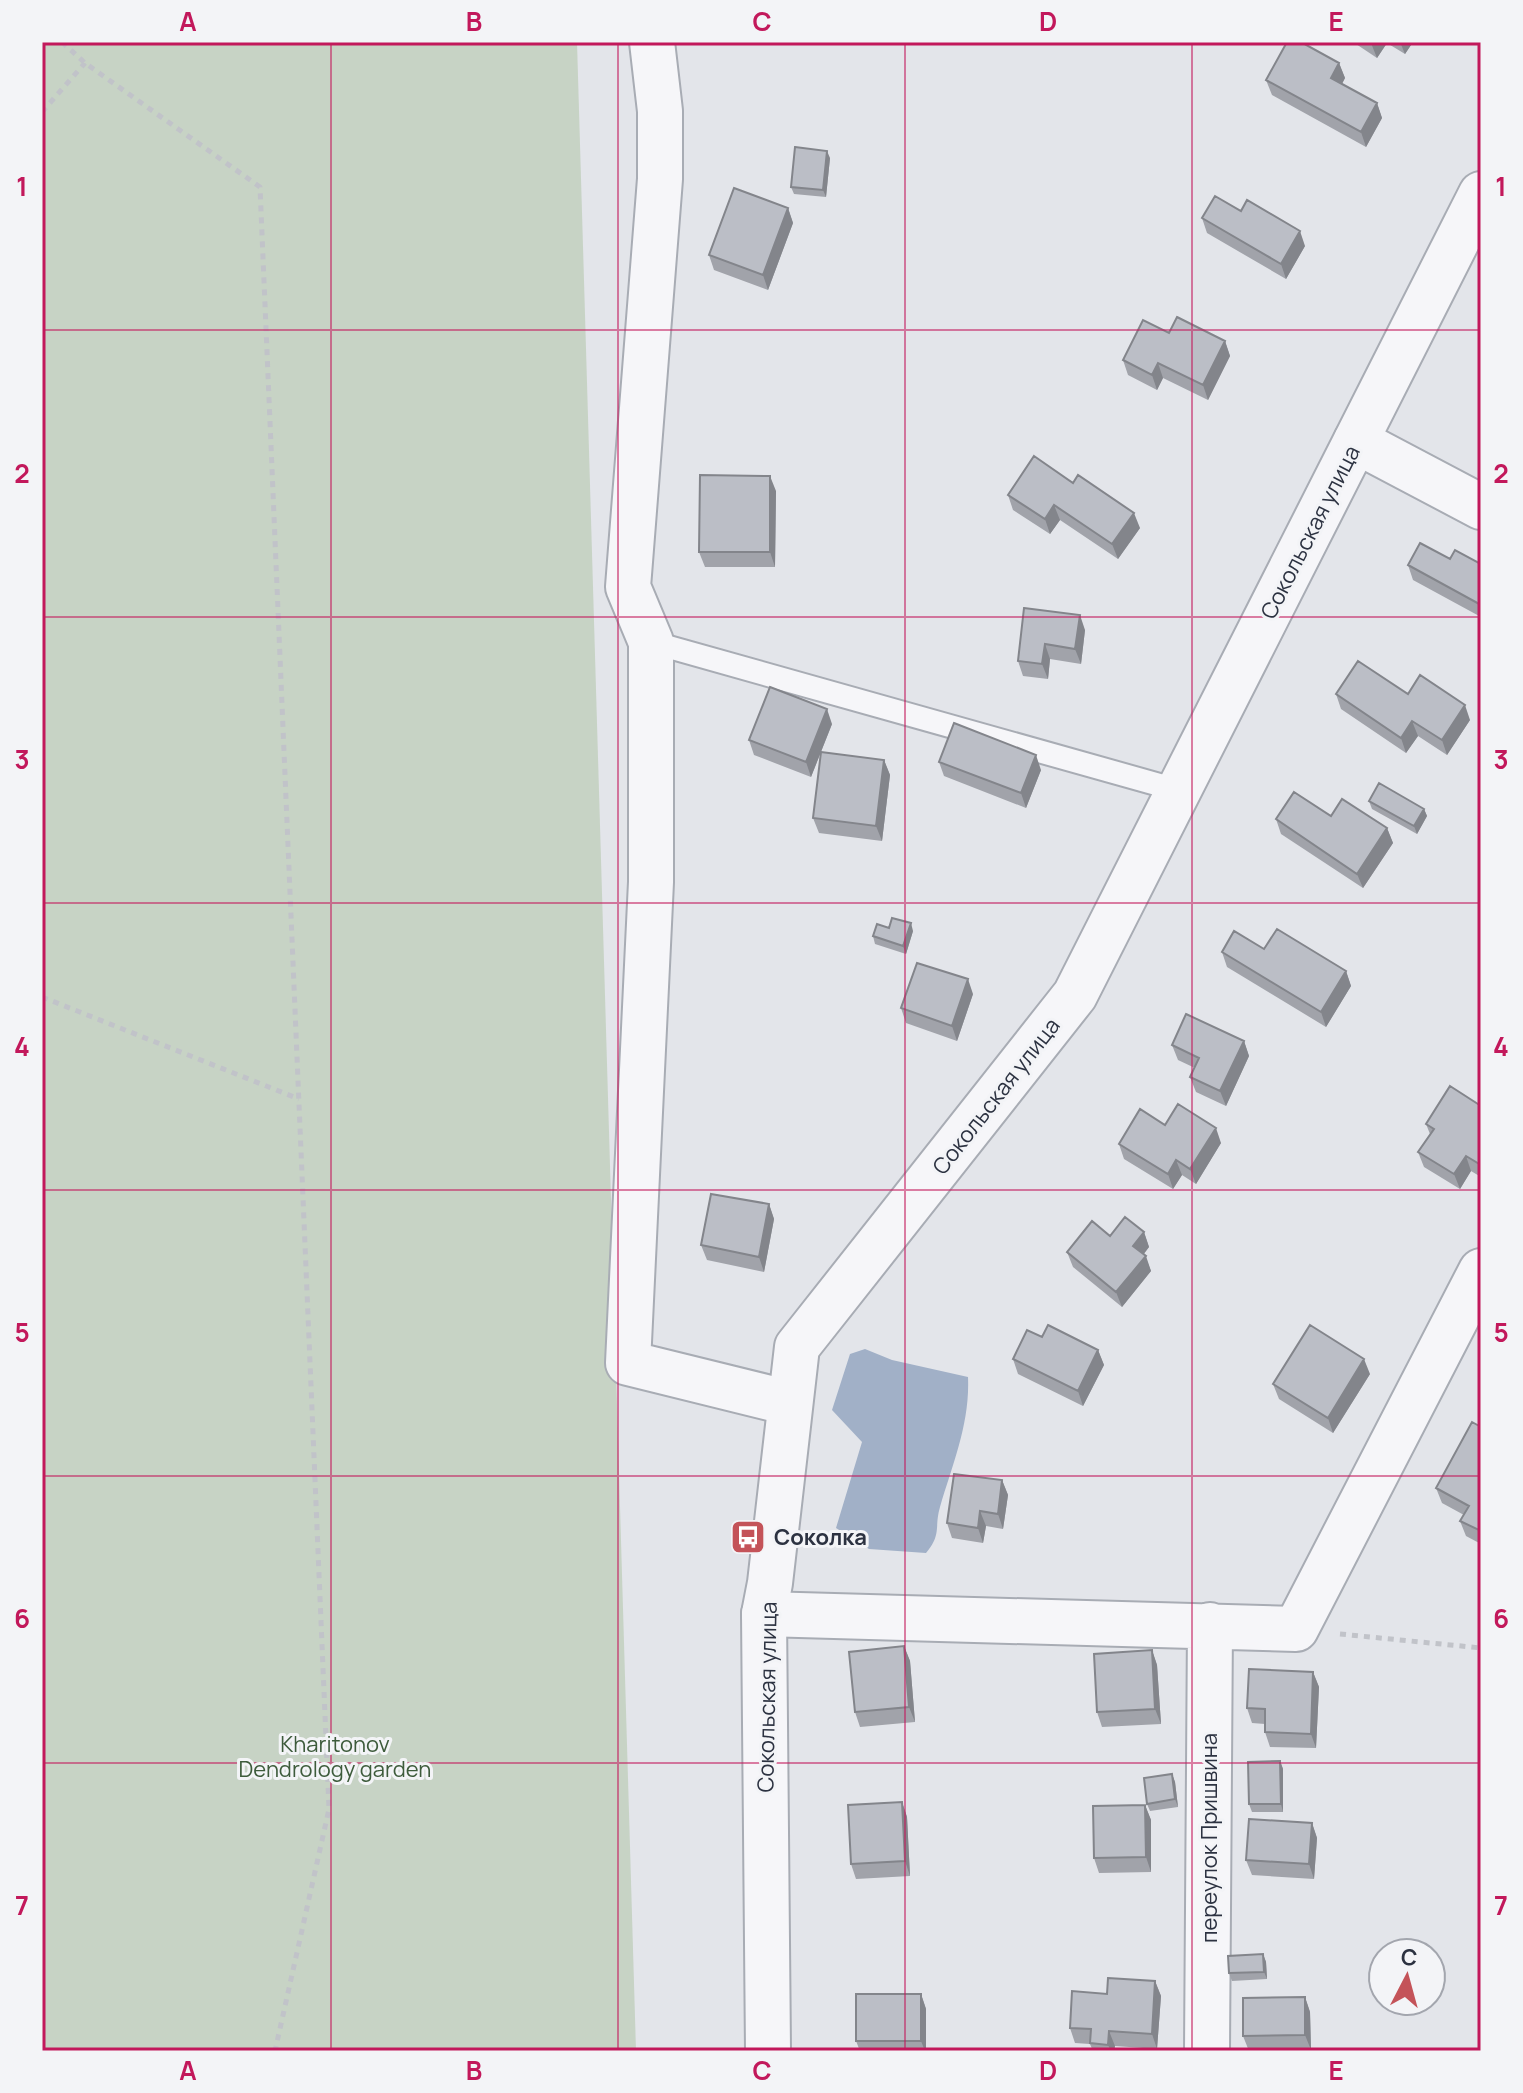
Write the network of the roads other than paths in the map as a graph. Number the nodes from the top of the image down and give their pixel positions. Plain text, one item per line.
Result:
1 (652, 42) edge
2 (1481, 194) edge
3 (1356, 441) junction
4 (1481, 507) edge
5 (651, 642) junction
6 (1181, 791) junction
7 (1481, 1271) edge
8 (790, 1403) junction
9 (764, 1614) junction
10 (1210, 1625) junction
11 (768, 2051) edge
12 (1207, 2051) edge

1 - 5 street
2 - 3 street, Сокольская улица
3 - 4 street
3 - 6 street, Сокольская улица
5 - 6 lane
5 - 8 street
6 - 8 street, Сокольская улица
7 - 10 street
8 - 9 street, Сокольская улица
9 - 10 street
9 - 11 street, Сокольская улица
10 - 12 street, переулок Пришвина

